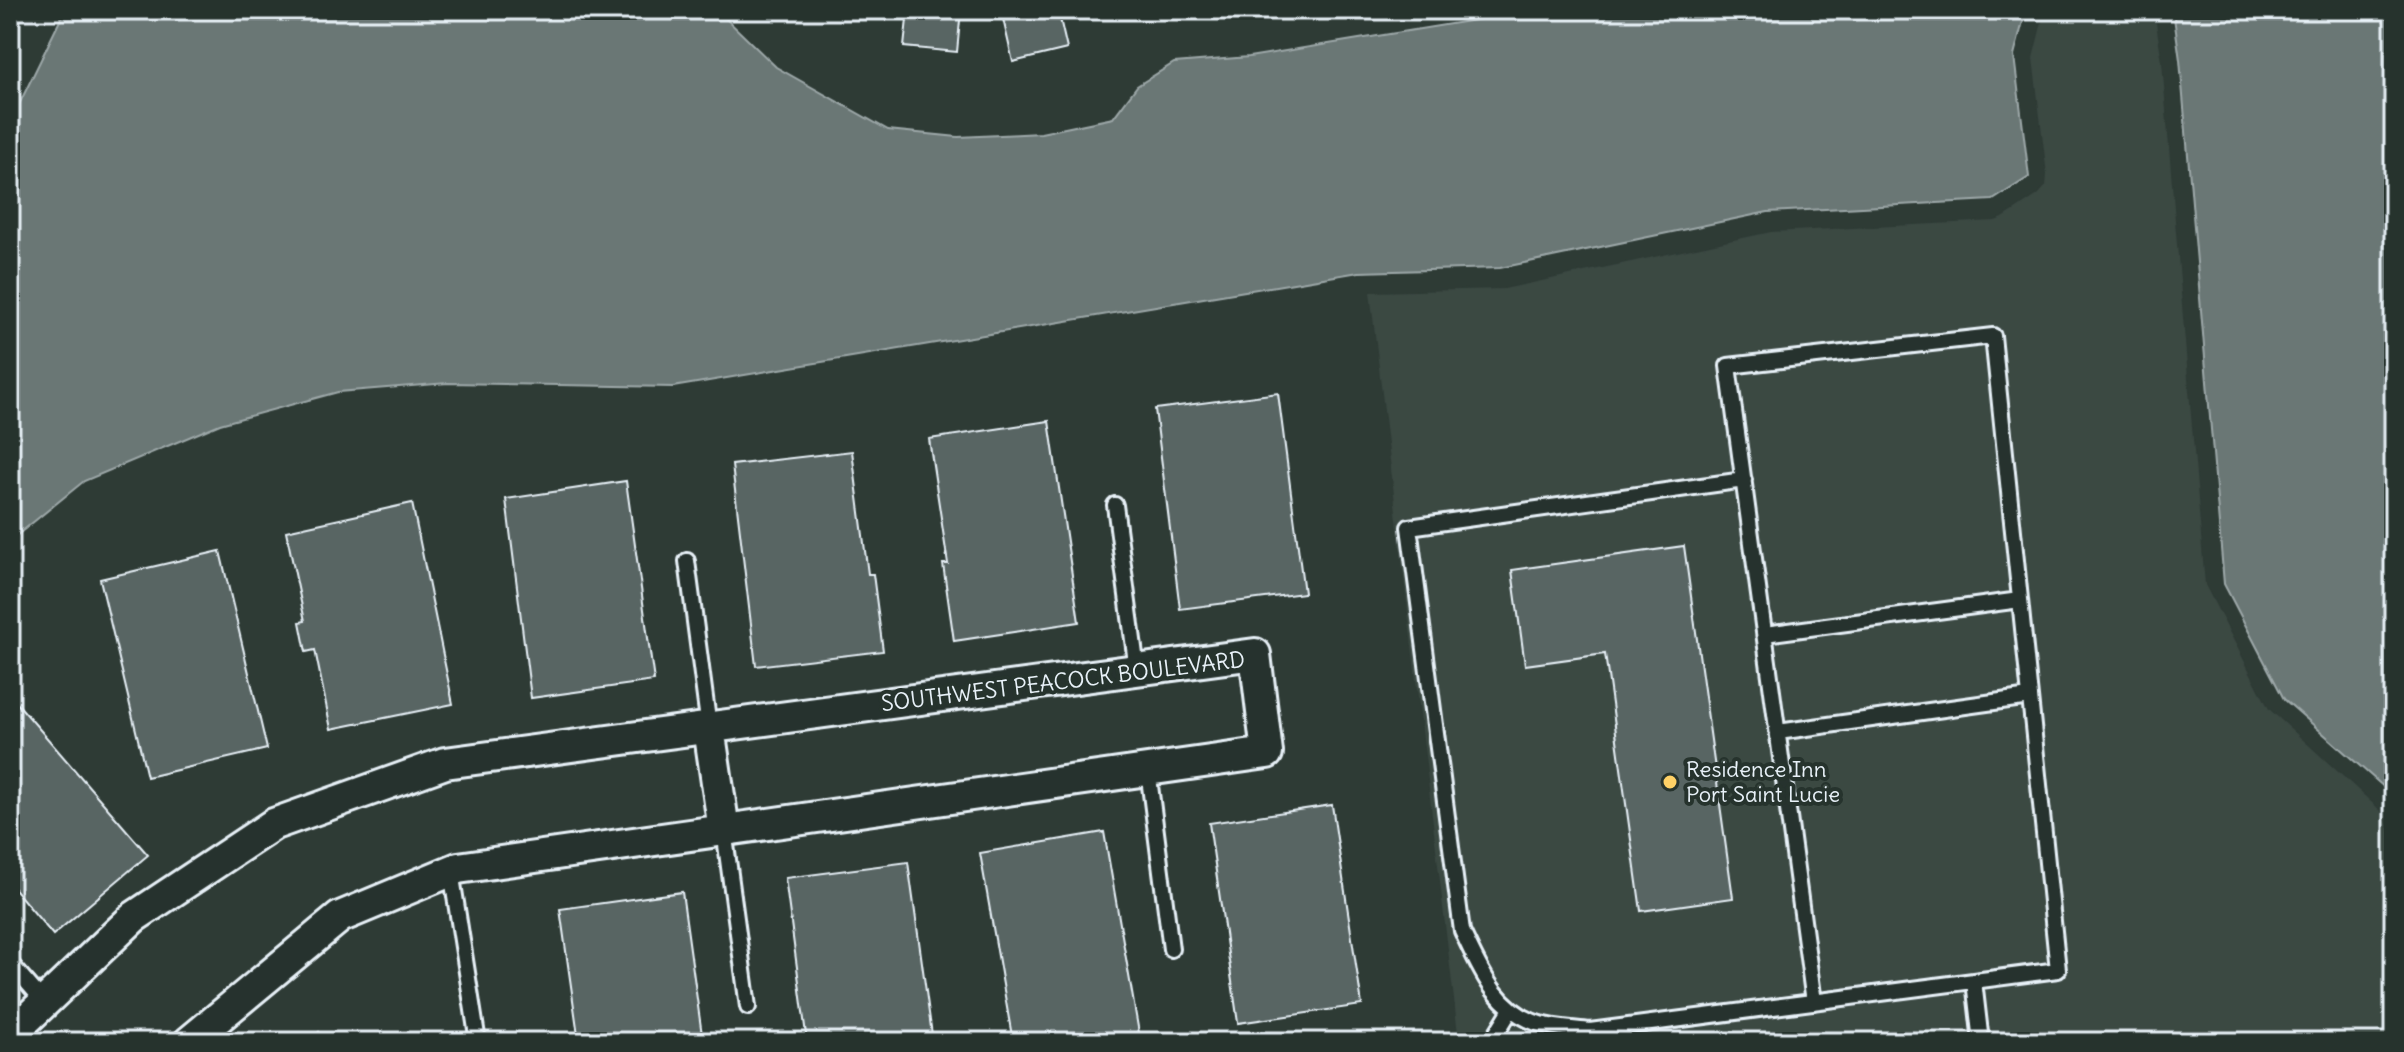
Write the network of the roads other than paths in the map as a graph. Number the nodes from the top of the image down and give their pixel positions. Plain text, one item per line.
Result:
1 (1744, 480) junction
2 (1115, 505) dead end
3 (687, 561) dead end
4 (2020, 600) junction
5 (1765, 634) junction
6 (1137, 670) junction
7 (2030, 697) junction
8 (709, 728) junction
9 (1778, 732) junction
10 (1148, 770) junction
11 (724, 830) junction
12 (451, 871) junction
13 (1171, 949) dead end
14 (10, 963) edge
15 (1974, 981) junction
16 (44, 1002) junction
17 (1814, 1002) junction
18 (748, 1007) dead end
19 (1510, 1011) junction
20 (10, 1035) edge
21 (189, 1042) edge
22 (478, 1042) edge
23 (1491, 1042) edge
24 (1981, 1042) edge

1 - 4 lane
1 - 5 lane
1 - 19 lane
2 - 6 lane
3 - 8 lane
4 - 5 lane
4 - 7 lane
5 - 9 lane
6 - 8 street, SOUTHWEST PEACOCK BOULEVARD
6 - 10 street, SOUTHWEST PEACOCK BOULEVARD
7 - 9 lane
7 - 15 lane
8 - 11 street
8 - 16 street, SOUTHWEST PEACOCK BOULEVARD
9 - 17 lane
10 - 11 street, SOUTHWEST PEACOCK BOULEVARD
10 - 13 lane
11 - 12 street, SOUTHWEST PEACOCK BOULEVARD
11 - 18 lane
12 - 21 street, SOUTHWEST PEACOCK BOULEVARD
12 - 22 lane
14 - 16 lane
15 - 17 lane
15 - 24 lane
16 - 20 street, SOUTHWEST PEACOCK BOULEVARD
17 - 19 lane
19 - 23 lane

